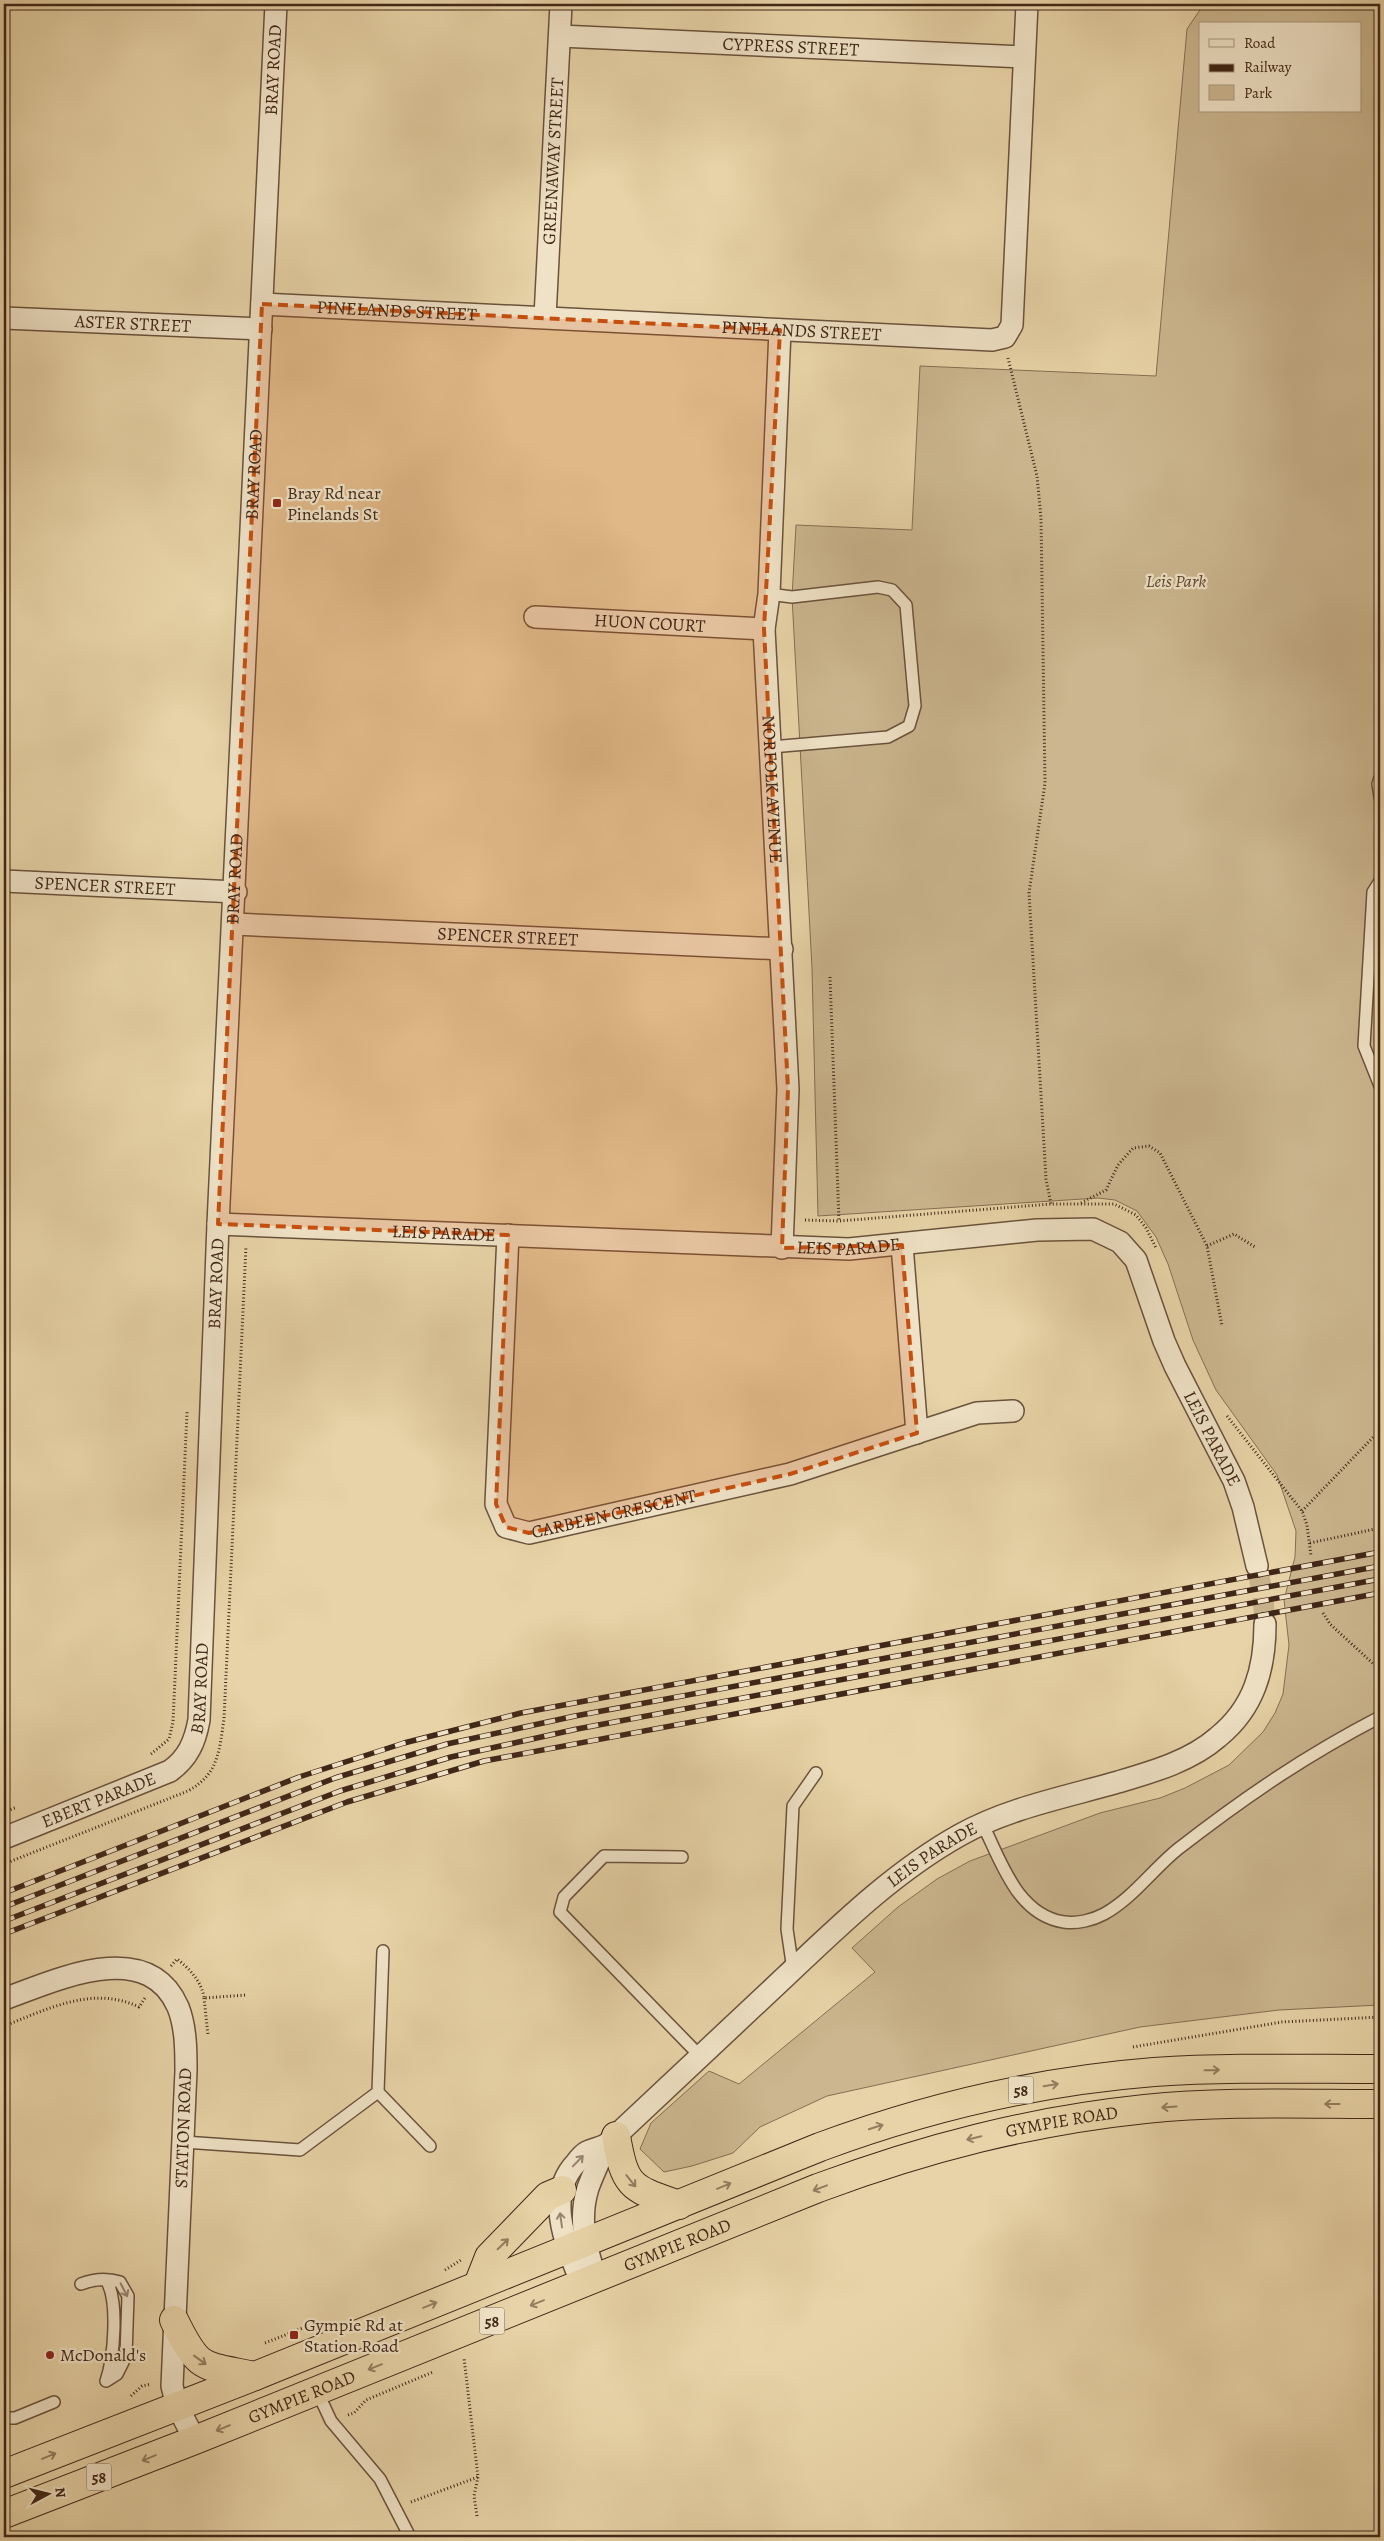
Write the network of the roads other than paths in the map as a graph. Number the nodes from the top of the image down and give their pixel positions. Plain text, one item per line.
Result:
1 (276, 4) edge
2 (561, 4) edge
3 (1027, 4) edge
4 (560, 36) junction
5 (1022, 57) junction
6 (262, 304) junction
7 (4, 318) edge
8 (545, 318) junction
9 (261, 329) junction
10 (780, 330) junction
11 (769, 594) junction
12 (535, 618) dead end
13 (764, 629) junction
14 (771, 748) junction
15 (1380, 778) edge
16 (1380, 797) edge
17 (4, 881) edge
18 (1380, 881) edge
19 (236, 892) junction
20 (234, 924) junction
21 (782, 949) junction
22 (1380, 1086) edge
23 (218, 1224) junction
24 (508, 1236) junction
25 (902, 1245) junction
26 (782, 1248) junction
27 (1013, 1411) dead end
28 (916, 1432) junction
29 (1257, 1566) tunnel mouth
30 (1265, 1624) tunnel mouth
31 (1380, 1717) edge
32 (188, 1753) joint
33 (816, 1773) dead end
34 (983, 1824) junction
35 (4, 1838) edge
36 (682, 1857) dead end
37 (383, 1951) dead end
38 (792, 1970) junction
39 (4, 2000) edge
40 (700, 2056) junction
41 (1380, 2069) edge
42 (378, 2092) junction
43 (1380, 2104) edge
44 (611, 2140) junction
45 (184, 2142) junction
46 (430, 2146) dead end
47 (562, 2190) junction
48 (680, 2205) junction
49 (576, 2245) junction
50 (589, 2282) junction
51 (82, 2284) dead end
52 (478, 2285) junction
53 (174, 2320) junction
54 (255, 2376) junction
55 (106, 2381) dead end
56 (317, 2391) junction
57 (54, 2402) dead end
58 (176, 2406) junction
59 (4, 2418) edge
60 (195, 2440) junction
61 (4, 2474) edge
62 (4, 2514) edge
63 (410, 2537) edge

1 - 6 street, BRAY ROAD
2 - 4 street, GREENAWAY STREET
3 - 5 street
4 - 5 street, CYPRESS STREET
4 - 8 street, GREENAWAY STREET
5 - 10 street, PINELANDS STREET
6 - 8 street, PINELANDS STREET
6 - 9 street, BRAY ROAD
7 - 9 street, ASTER STREET
8 - 10 street, PINELANDS STREET
9 - 19 street, BRAY ROAD
10 - 11 street, NORFOLK AVENUE
11 - 13 street, NORFOLK AVENUE
11 - 14 lane
12 - 13 street, HUON COURT
13 - 14 street, NORFOLK AVENUE
14 - 21 street, NORFOLK AVENUE
15 - 16 lane
17 - 19 street, SPENCER STREET
18 - 22 lane
19 - 20 street, BRAY ROAD
20 - 21 street, SPENCER STREET
20 - 23 street, BRAY ROAD
21 - 26 street, NORFOLK AVENUE
23 - 24 street, LEIS PARADE
23 - 32 street, BRAY ROAD
24 - 26 street, LEIS PARADE
24 - 28 street, CARBEEN CRESCENT
25 - 26 street, LEIS PARADE
25 - 28 street
25 - 29 street, LEIS PARADE
27 - 28 street, CARBEEN CRESCENT
30 - 34 street, LEIS PARADE
31 - 34 lane
32 - 35 street, EBERT PARADE
33 - 38 lane
34 - 38 street, LEIS PARADE
36 - 40 lane
37 - 42 lane
38 - 40 street, LEIS PARADE
39 - 45 street, STATION ROAD
40 - 44 street, LEIS PARADE
48 -> 41 highway, GYMPIE ROAD / 58
42 - 45 lane
42 - 46 lane
43 -> 50 highway, GYMPIE ROAD / 58
47 -> 44 street, LEIS PARADE
44 -> 48 highway
44 - 49 street, LEIS PARADE
45 - 53 street, STATION ROAD
49 -> 47 street, LEIS PARADE
52 -> 47 highway
48 - 49 highway, GYMPIE ROAD / 58
49 - 50 street, LEIS PARADE
49 - 52 highway, GYMPIE ROAD / 58
50 -> 56 highway, GYMPIE ROAD / 58
51 -> 55 lane
54 -> 52 highway, GYMPIE ROAD / 58
53 -> 54 highway
53 - 58 street, STATION ROAD
54 - 58 highway, GYMPIE ROAD / 58
56 -> 60 highway, GYMPIE ROAD / 58
56 - 63 lane
57 - 59 lane
58 - 60 street, STATION ROAD
61 -> 58 highway, GYMPIE ROAD / 58
60 -> 62 highway, GYMPIE ROAD / 58

